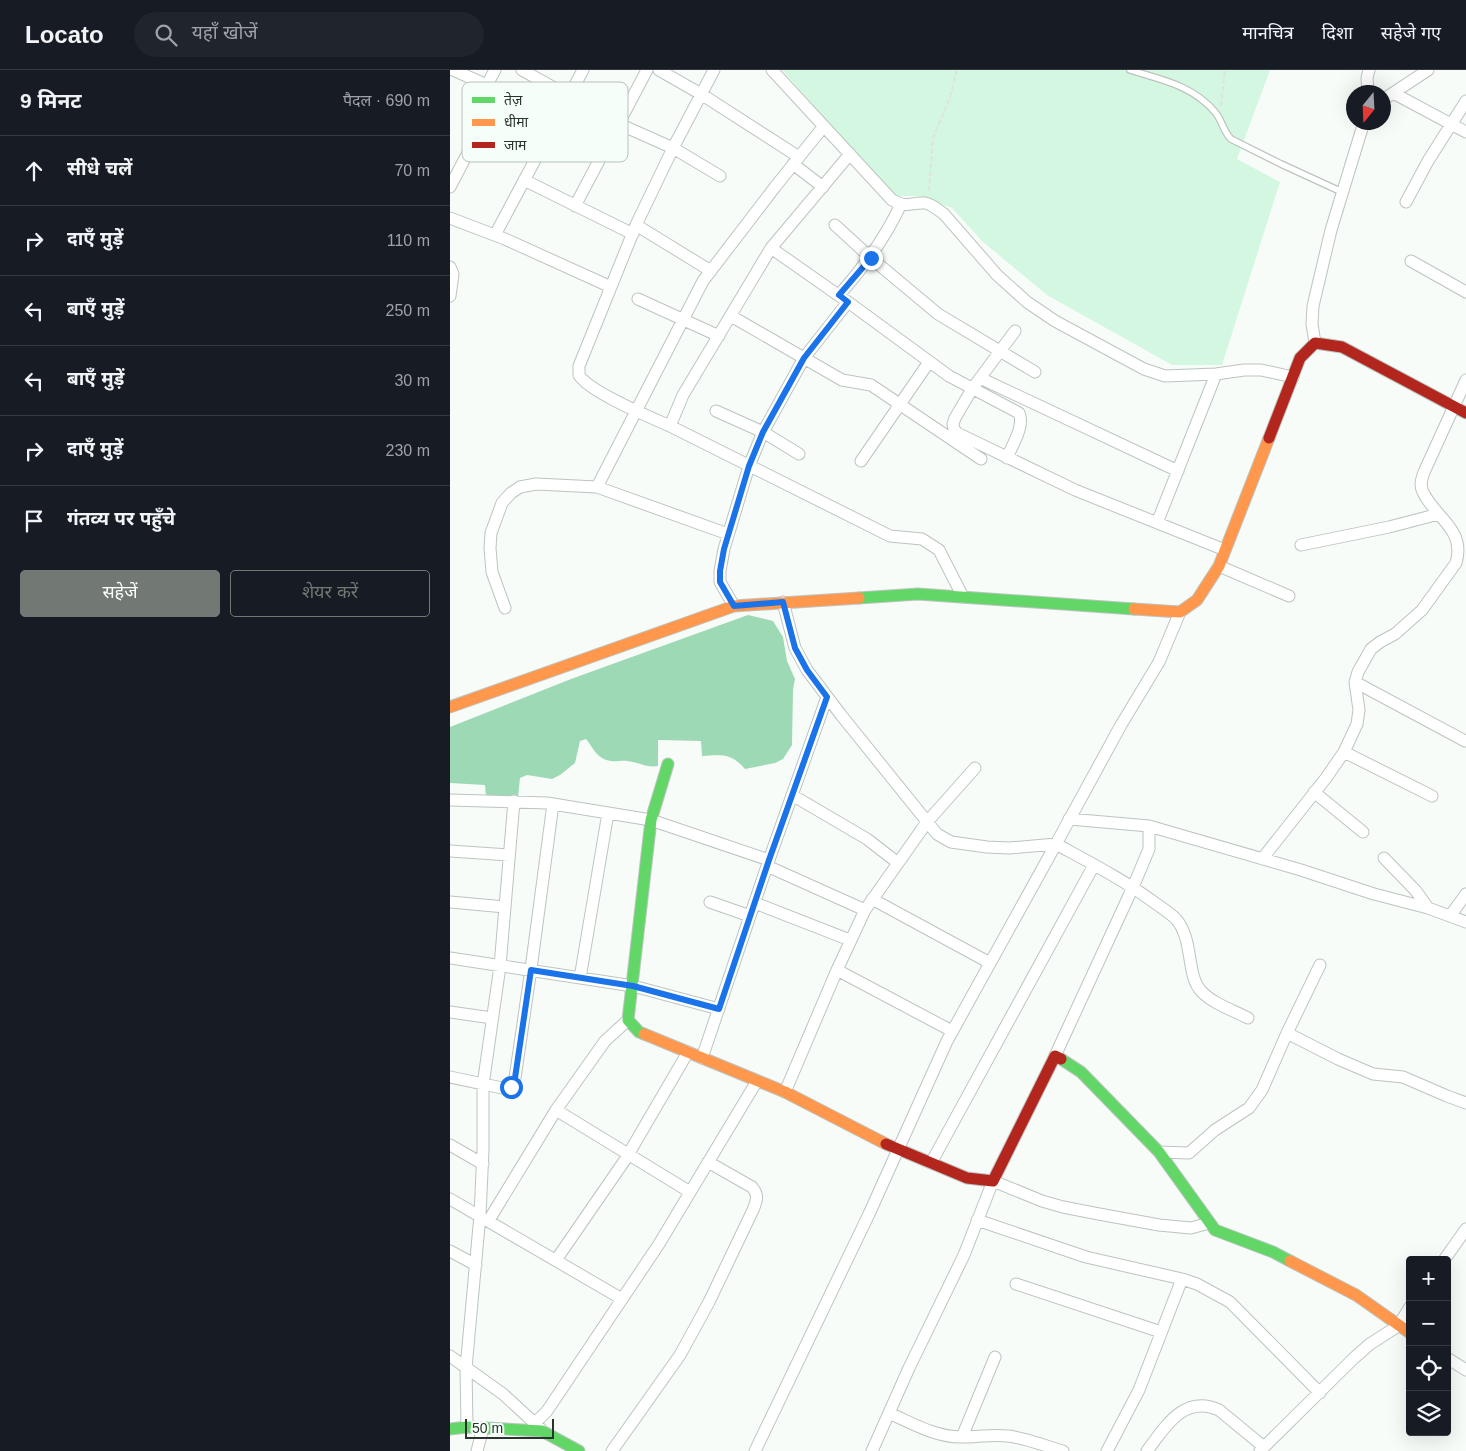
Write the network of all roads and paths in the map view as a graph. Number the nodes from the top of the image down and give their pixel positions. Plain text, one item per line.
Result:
1 (453, 70) edge
2 (496, 70) edge
3 (522, 70) edge
4 (582, 70) edge
5 (647, 70) edge
6 (659, 70) edge
7 (714, 70) edge
8 (772, 70) edge
9 (957, 70) edge
10 (1130, 70) edge
11 (1225, 70) edge
12 (1369, 70) edge
13 (1428, 70) edge
14 (480, 82) edge
15 (489, 82) edge
16 (544, 82) edge
17 (575, 82) edge
18 (1368, 85) edge
19 (701, 94) junction
20 (1391, 94) edge
21 (1391, 97) edge
22 (1466, 101) edge
23 (628, 107) edge
24 (1219, 118) junction
25 (1452, 125) junction
26 (824, 126) junction
27 (628, 128) edge
28 (1361, 130) edge
29 (1466, 132) edge
30 (673, 148) junction
31 (850, 154) junction
32 (462, 159) edge
33 (796, 161) junction
34 (533, 162) edge
35 (599, 162) edge
36 (453, 174) edge
37 (720, 176) dead end
38 (524, 180) junction
39 (450, 187) edge
40 (823, 187) junction
41 (1342, 192) junction
42 (1406, 202) dead end
43 (926, 203) junction
44 (901, 204) junction
45 (575, 206) junction
46 (450, 218) edge
47 (835, 225) dead end
48 (634, 230) junction
49 (495, 236) junction
50 (770, 248) junction
51 (871, 258) junction
52 (1412, 261) dead end
53 (450, 267) edge
54 (711, 271) junction
55 (612, 287) junction
56 (1466, 292) edge
57 (450, 296) edge
58 (638, 299) dead end
59 (844, 299) junction
60 (730, 316) junction
61 (683, 319) junction
62 (1015, 331) dead end
63 (719, 336) junction
64 (1315, 343) junction
65 (999, 352) junction
66 (804, 358) junction
67 (929, 362) junction
68 (1035, 372) dead end
69 (1216, 374) junction
70 (1292, 377) junction
71 (980, 378) junction
72 (1466, 380) edge
73 (972, 389) junction
74 (900, 405) junction
75 (1453, 406) junction
76 (635, 410) junction
77 (716, 411) dead end
78 (1466, 413) edge
79 (670, 426) junction
80 (763, 432) junction
81 (799, 454) dead end
82 (1007, 458) junction
83 (981, 460) dead end
84 (861, 461) dead end
85 (749, 466) junction
86 (1178, 471) junction
87 (597, 487) junction
88 (1438, 514) junction
89 (1156, 523) junction
90 (728, 534) junction
91 (1301, 545) dead end
92 (1225, 550) junction
93 (1219, 566) junction
94 (1289, 596) dead end
95 (963, 597) junction
96 (783, 602) junction
97 (734, 606) junction
98 (505, 608) dead end
99 (1180, 612) junction
100 (1355, 682) junction
101 (827, 697) junction
102 (450, 707) edge
103 (1465, 741) edge
104 (1344, 752) junction
105 (668, 764) dead end
106 (975, 768) dead end
107 (1314, 792) junction
108 (792, 795) junction
109 (1432, 796) dead end
110 (450, 800) edge
111 (514, 801) junction
112 (553, 804) junction
113 (608, 813) junction
114 (1069, 819) junction
115 (651, 820) junction
116 (927, 822) junction
117 (1149, 826) junction
118 (1363, 832) dead end
119 (1056, 844) junction
120 (450, 850) edge
121 (509, 855) junction
122 (1384, 858) dead end
123 (1262, 859) junction
124 (768, 863) junction
125 (898, 863) junction
126 (1094, 865) junction
127 (1133, 887) junction
128 (1466, 894) edge
129 (872, 899) junction
130 (450, 902) edge
131 (710, 902) dead end
132 (755, 903) junction
133 (505, 907) junction
134 (1428, 908) junction
135 (865, 910) junction
136 (750, 916) junction
137 (1450, 916) junction
138 (1466, 922) edge
139 (850, 940) junction
140 (450, 958) edge
141 (990, 963) junction
142 (1320, 965) dead end
143 (500, 966) junction
144 (531, 970) junction
145 (837, 970) junction
146 (580, 978) junction
147 (633, 986) junction
148 (719, 1009) junction
149 (450, 1012) edge
150 (492, 1018) junction
151 (1248, 1018) dead end
152 (628, 1020) junction
153 (952, 1031) junction
154 (1287, 1033) junction
155 (688, 1052) junction
156 (1055, 1056) junction
157 (702, 1058) junction
158 (450, 1078) edge
159 (757, 1081) junction
160 (483, 1085) junction
161 (785, 1092) junction
162 (1466, 1103) edge
163 (556, 1110) junction
164 (450, 1145) edge
165 (898, 1150) junction
166 (1159, 1152) junction
167 (628, 1154) junction
168 (708, 1162) junction
169 (931, 1163) junction
170 (483, 1164) junction
171 (992, 1181) junction
172 (690, 1192) junction
173 (450, 1199) edge
174 (485, 1218) junction
175 (977, 1220) junction
176 (1209, 1223) junction
177 (1466, 1229) edge
178 (450, 1251) edge
179 (1447, 1256) edge
180 (556, 1260) junction
181 (476, 1265) junction
182 (1182, 1279) junction
183 (1016, 1284) dead end
184 (622, 1298) junction
185 (1406, 1314) edge
186 (1398, 1326) junction
187 (1406, 1331) edge
188 (1161, 1332) junction
189 (450, 1356) edge
190 (995, 1357) dead end
191 (1451, 1361) edge
192 (466, 1368) junction
193 (1466, 1370) edge
194 (1320, 1393) junction
195 (889, 1413) junction
196 (467, 1427) junction
197 (539, 1427) junction
198 (450, 1428) edge
199 (483, 1428) junction
200 (962, 1437) junction
201 (478, 1446) edge
202 (1262, 1449) edge
203 (487, 1451) edge
204 (579, 1451) edge
205 (612, 1451) edge
206 (755, 1451) edge
207 (872, 1451) edge
208 (1063, 1451) edge
209 (1107, 1451) edge
210 (1147, 1451) edge

1 - 14 street
2 - 15 street
3 - 16 street
4 - 17 street
5 - 23 street
6 - 19 street
7 - 19 street
8 - 26 street
9 - 43 path
10 - 24 lane
11 - 24 path
12 - 18 street
13 - 20 street
19 - 30 street
19 - 33 street
21 - 25 street
22 - 25 street
24 - 41 lane
25 - 29 street
25 - 42 street
26 - 31 street
26 - 33 street
27 - 30 street
28 - 41 street
30 - 37 street
30 - 48 street
31 - 40 street
31 - 44 street
32 - 36 street
33 - 40 street
33 - 54 street
34 - 38 street
35 - 45 street
36 - 39 street
38 - 45 street
38 - 49 street
40 - 50 street
41 - 64 street
43 - 44 street
43 - 69 street
44 - 51 street
45 - 48 street
46 - 49 street
47 - 51 street
48 - 54 street
48 - 55 street
49 - 55 street
50 - 59 street
50 - 60 street
51 - 59 street
51 - 65 street
52 - 56 street
53 - 57 street
54 - 61 street
55 - 76 street
58 - 61 street
59 - 66 street
59 - 67 street
60 - 63 street
60 - 66 street
61 - 63 street
61 - 76 street
62 - 65 street
63 - 79 street
64 - 70 street
64 - 75 street
65 - 68 street
65 - 71 street
66 - 74 street
66 - 80 street
67 - 73 street
67 - 74 street
69 - 70 street
69 - 86 street
70 - 92 street
71 - 73 street
71 - 86 street
72 - 75 street
73 - 82 street
73 - 82 street
74 - 83 street
74 - 84 street
75 - 78 street
75 - 88 street
76 - 79 street
76 - 87 street
77 - 80 street
79 - 85 street
80 - 81 street
80 - 85 street
82 - 89 street
85 - 90 street
85 - 95 street
86 - 89 street
87 - 90 street
87 - 98 street
88 - 91 street
88 - 100 street
89 - 92 street
90 - 97 street
92 - 93 street
93 - 94 street
93 - 99 street
95 - 96 street
95 - 99 street
96 - 97 street
96 - 101 street
97 - 102 street
99 - 114 street
100 - 103 street
100 - 104 street
101 - 108 street
101 - 116 street
104 - 107 street
104 - 109 street
105 - 115 street
106 - 116 street
107 - 118 street
107 - 123 street
108 - 124 street
108 - 125 street
110 - 111 street
111 - 112 street
111 - 121 street
112 - 113 street
112 - 144 street
113 - 115 street
113 - 146 street
114 - 117 street
114 - 119 street
115 - 124 street
115 - 147 street
116 - 119 street
116 - 125 street
117 - 123 street
117 - 127 street
119 - 126 street
119 - 141 street
120 - 121 street
121 - 133 street
122 - 134 street
123 - 134 street
124 - 132 street
124 - 135 street
125 - 129 street
126 - 127 street
126 - 169 street
127 - 151 street
127 - 156 street
128 - 137 street
129 - 135 street
129 - 141 street
130 - 133 street
131 - 136 street
132 - 136 street
132 - 139 street
133 - 143 street
134 - 137 street
135 - 139 street
136 - 148 street
137 - 138 street
139 - 145 street
140 - 143 street
141 - 153 street
142 - 154 street
143 - 144 street
143 - 150 street
144 - 146 street
144 - 160 street
145 - 153 street
145 - 161 street
146 - 147 street
147 - 148 street
147 - 152 street
148 - 157 street
149 - 150 street
150 - 160 street
152 - 155 street
152 - 163 street
153 - 165 street
154 - 162 street
154 - 166 street
155 - 157 street
155 - 167 street
156 - 166 street
156 - 171 street
157 - 159 street
158 - 160 street
159 - 161 street
159 - 168 street
160 - 170 street
161 - 165 street
163 - 167 street
163 - 174 street
164 - 170 street
165 - 169 street
165 - 206 street
166 - 176 street
167 - 172 street
167 - 180 street
168 - 172 street
168 - 205 street
169 - 171 street
170 - 174 street
171 - 175 street
171 - 176 street
172 - 184 street
173 - 174 street
174 - 180 street
174 - 181 street
175 - 182 street
175 - 195 street
176 - 186 street
177 - 179 street
178 - 181 street
180 - 184 street
181 - 192 street
182 - 188 street
182 - 194 street
183 - 188 street
184 - 197 street
185 - 186 street
186 - 187 street
186 - 194 street
188 - 209 street
189 - 192 street
190 - 200 street
191 - 193 street
192 - 196 street
192 - 197 street
194 - 202 street
195 - 200 street
195 - 207 street
196 - 198 street
196 - 199 street
197 - 199 street
197 - 204 street
199 - 201 street
200 - 208 street
201 - 203 street
202 - 210 street

